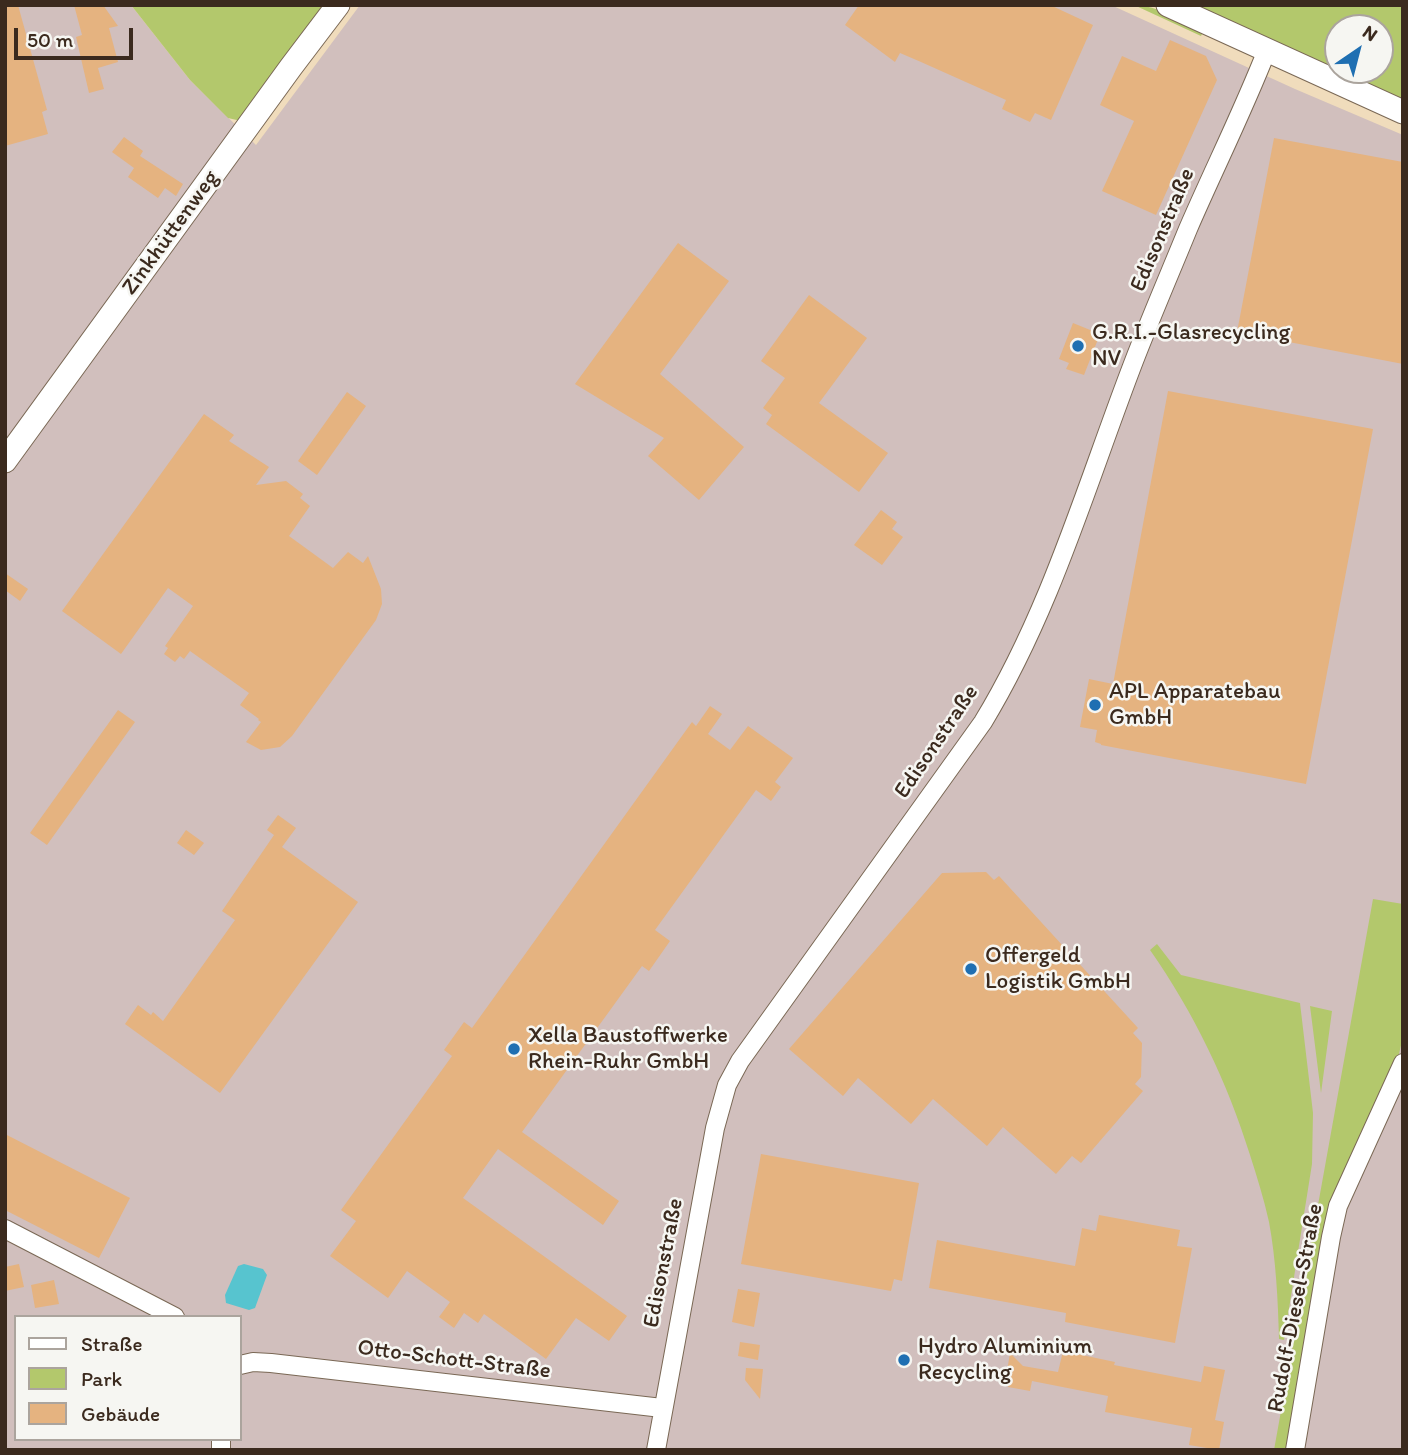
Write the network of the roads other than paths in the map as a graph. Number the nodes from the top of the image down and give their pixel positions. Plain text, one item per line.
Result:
1 (338, 5) edge
2 (1168, 5) edge
3 (1267, 50) junction
4 (1403, 112) edge
5 (5, 461) edge
6 (1403, 1063) edge
7 (5, 1229) edge
8 (171, 1315) edge
9 (242, 1364) edge
10 (662, 1408) junction
11 (656, 1450) edge
12 (1295, 1450) edge

1 - 5 street, Zinkhüttenweg
2 - 3 street
3 - 4 street
3 - 10 street, Edisonstraße
6 - 12 street, Rudolf-Diesel-Straße
7 - 8 street
9 - 10 street, Otto-Schott-Straße
10 - 11 street, Edisonstraße

